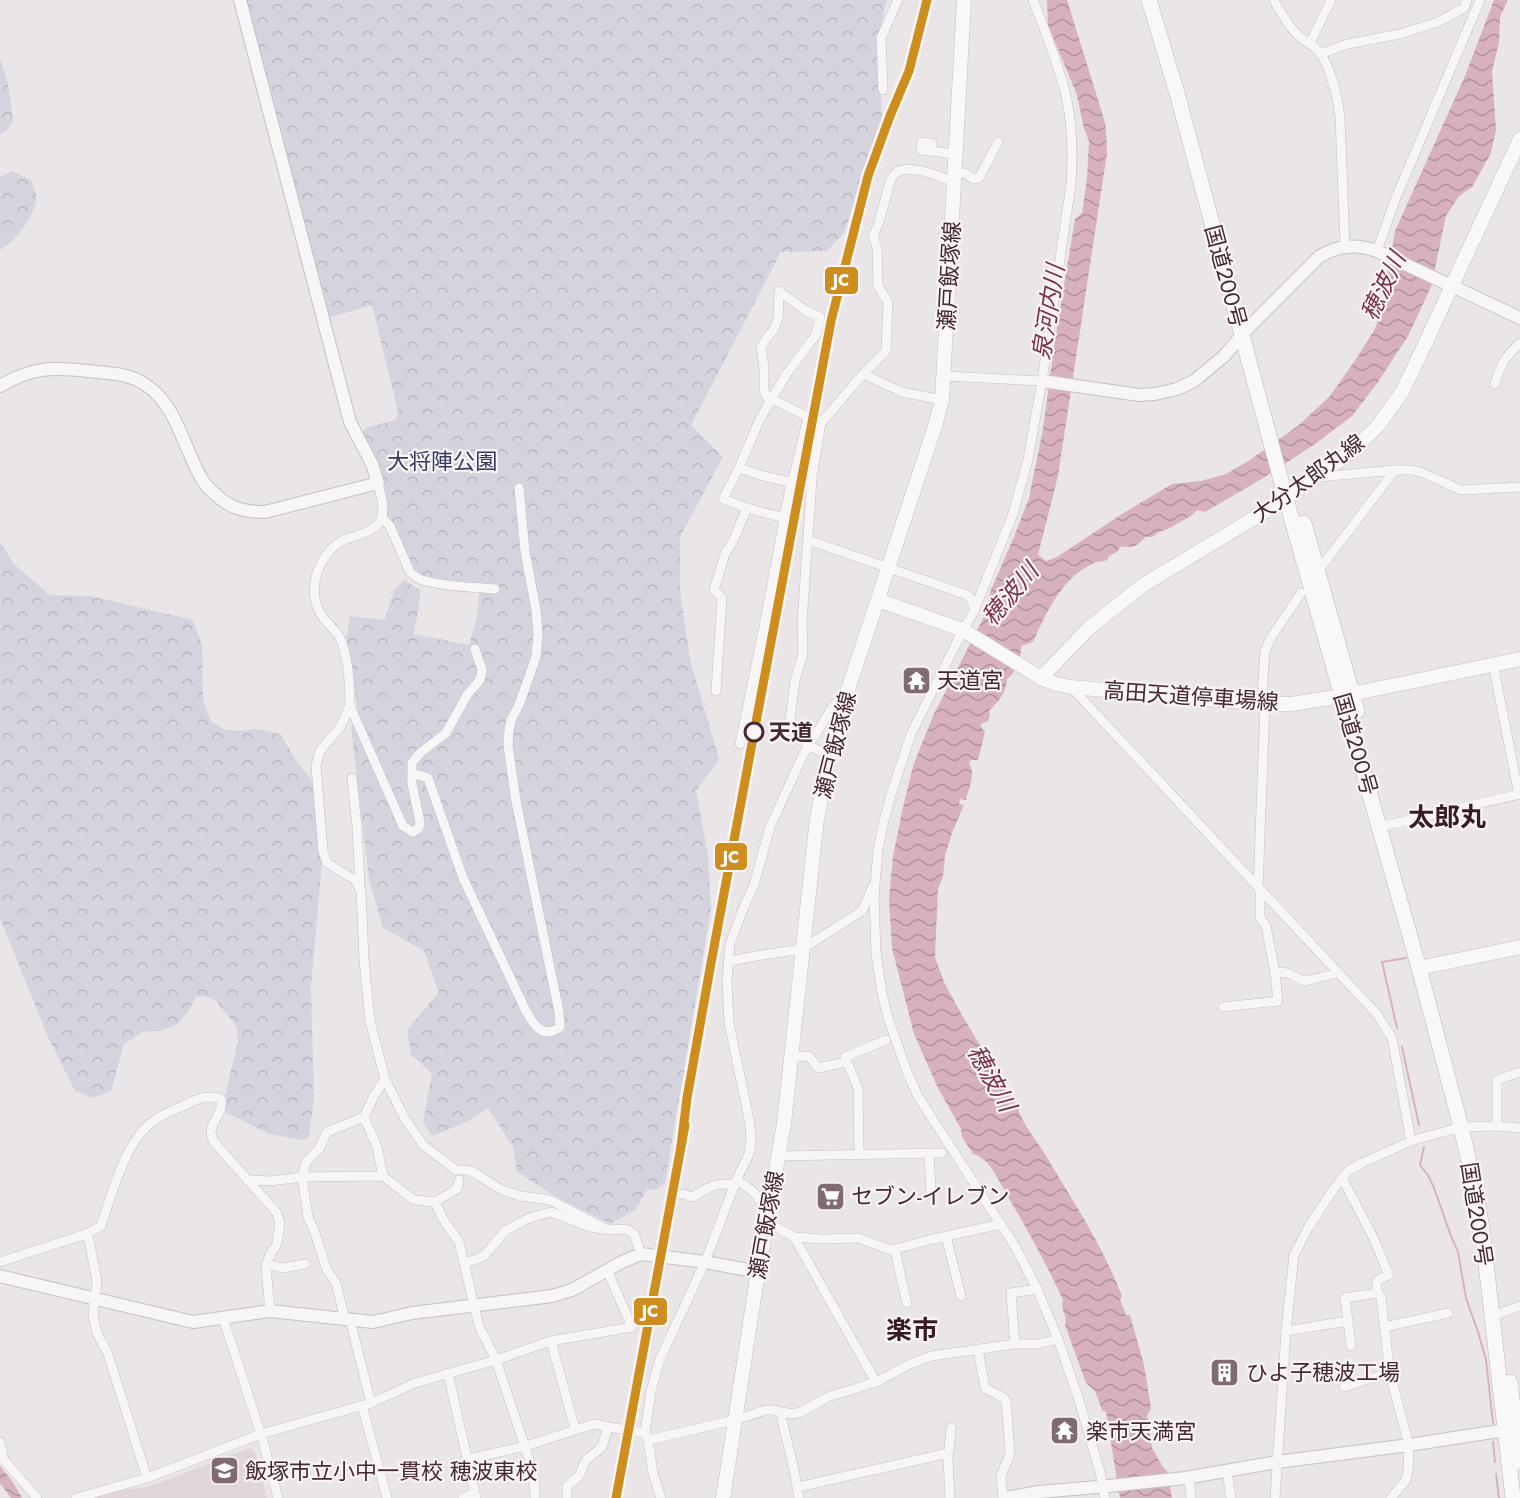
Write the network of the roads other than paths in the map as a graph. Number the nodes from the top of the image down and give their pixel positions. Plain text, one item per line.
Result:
1 (240, 0) edge
2 (898, 0) edge
3 (964, 0) edge
4 (1033, 0) edge
5 (1149, 0) edge
6 (1160, 0) edge
7 (1274, 0) edge
8 (1331, 0) edge
9 (1467, 0) edge
10 (1480, 0) edge
11 (1310, 43) junction
12 (1320, 54) junction
13 (883, 90) dead end
14 (1520, 139) edge
15 (998, 142) dead end
16 (931, 151) dead end
17 (955, 154) junction
18 (1517, 154) edge
19 (954, 177) junction
20 (1345, 246) junction
21 (1377, 251) junction
22 (1450, 285) junction
23 (1520, 318) edge
24 (1245, 331) junction
25 (1520, 343) edge
26 (863, 374) junction
27 (944, 376) junction
28 (1042, 381) junction
29 (1495, 384) dead end
30 (0, 386) edge
31 (942, 400) junction
32 (771, 401) junction
33 (739, 468) junction
34 (1395, 470) junction
35 (1316, 477) junction
36 (793, 478) junction
37 (812, 478) junction
38 (378, 483) junction
39 (1520, 487) edge
40 (519, 488) dead end
41 (1289, 490) junction
42 (747, 508) junction
43 (784, 519) junction
44 (381, 520) junction
45 (808, 540) junction
46 (1322, 566) dead end
47 (888, 568) junction
48 (495, 589) dead end
49 (1300, 593) dead end
50 (878, 600) junction
51 (975, 609) junction
52 (965, 632) junction
53 (475, 649) dead end
54 (1520, 659) edge
55 (1493, 664) junction
56 (1039, 676) junction
57 (1071, 687) junction
58 (716, 691) dead end
59 (1347, 695) junction
60 (844, 699) junction
61 (1265, 704) junction
62 (350, 706) junction
63 (740, 744) dead end
64 (808, 746) junction
65 (830, 755) junction
66 (352, 778) dead end
67 (412, 778) junction
68 (1520, 794) edge
69 (1383, 826) junction
70 (876, 878) junction
71 (1259, 889) junction
72 (361, 891) junction
73 (1520, 947) edge
74 (802, 949) junction
75 (728, 962) junction
76 (1423, 967) junction
77 (1275, 973) junction
78 (1338, 973) junction
79 (1223, 1007) dead end
80 (886, 1040) dead end
81 (791, 1057) junction
82 (847, 1062) junction
83 (1520, 1072) edge
84 (385, 1079) junction
85 (364, 1117) junction
86 (1466, 1126) junction
87 (1497, 1126) junction
88 (1520, 1128) edge
89 (1411, 1141) junction
90 (942, 1153) dead end
91 (929, 1154) junction
92 (859, 1155) junction
93 (778, 1156) junction
94 (383, 1176) junction
95 (302, 1177) junction
96 (1342, 1178) junction
97 (247, 1180) junction
98 (459, 1180) dead end
99 (735, 1183) junction
100 (931, 1193) dead end
101 (682, 1194) dead end
102 (435, 1202) junction
103 (768, 1219) junction
104 (1001, 1224) junction
105 (608, 1230) junction
106 (86, 1234) junction
107 (946, 1236) junction
108 (794, 1237) junction
109 (895, 1249) junction
110 (641, 1254) junction
111 (0, 1262) edge
112 (705, 1262) junction
113 (464, 1263) junction
114 (267, 1264) junction
115 (305, 1264) dead end
116 (607, 1270) junction
117 (758, 1272) junction
118 (0, 1276) edge
119 (1037, 1289) junction
120 (1378, 1293) junction
121 (961, 1296) dead end
122 (95, 1298) junction
123 (908, 1303) dead end
124 (474, 1305) junction
125 (1520, 1306) edge
126 (270, 1311) junction
127 (1448, 1313) dead end
128 (1497, 1314) junction
129 (223, 1318) junction
130 (347, 1320) junction
131 (1348, 1321) junction
132 (1384, 1327) junction
133 (1286, 1331) junction
134 (1058, 1339) junction
135 (551, 1341) junction
136 (1015, 1344) junction
137 (1351, 1346) dead end
138 (978, 1349) junction
139 (496, 1360) junction
140 (448, 1373) junction
141 (1390, 1374) junction
142 (876, 1382) junction
143 (1344, 1388) dead end
144 (366, 1404) junction
145 (782, 1413) junction
146 (735, 1420) junction
147 (608, 1427) junction
148 (951, 1428) dead end
149 (575, 1429) junction
150 (1514, 1429) edge
151 (261, 1434) junction
152 (647, 1436) junction
153 (0, 1442) edge
154 (1409, 1445) junction
155 (526, 1446) junction
156 (946, 1456) junction
157 (468, 1459) junction
158 (1277, 1462) junction
159 (1520, 1462) edge
160 (1227, 1471) junction
161 (1187, 1477) junction
162 (147, 1478) junction
163 (798, 1488) junction
164 (1106, 1490) edge
165 (476, 1496) edge
166 (37, 1498) edge
167 (76, 1498) edge
168 (278, 1498) edge
169 (387, 1498) edge
170 (463, 1498) edge
171 (535, 1498) edge
172 (567, 1498) edge
173 (661, 1498) edge
174 (723, 1498) edge
175 (799, 1498) edge
176 (950, 1498) edge
177 (1004, 1498) edge
178 (1191, 1498) edge
179 (1231, 1498) edge
180 (1275, 1498) edge
181 (1391, 1498) edge
182 (1513, 1498) edge

1 - 38 street
2 - 13 street
3 - 17 main road, 瀬戸飯塚線
4 - 28 street
5 - 24 highway, 国道200号
6 - 24 highway, 国道200号
7 - 11 street
8 - 11 street
9 - 12 street
10 - 21 street
11 - 12 street
12 - 20 street
14 - 18 main road, 大分太郎丸線
15 - 19 street
16 - 17 street
17 - 19 main road, 瀬戸飯塚線
18 - 22 main road, 大分太郎丸線
19 - 26 street
19 - 27 main road, 瀬戸飯塚線
20 - 21 street
20 - 24 street
21 - 22 street
22 - 23 street
22 - 35 main road, 大分太郎丸線
24 - 28 street
24 - 41 highway, 国道200号
25 - 29 street
26 - 31 street
26 - 37 street
27 - 28 street
27 - 31 main road, 瀬戸飯塚線
28 - 51 street
30 - 38 street
31 - 47 main road, 瀬戸飯塚線
32 - 32 street
32 - 33 street
32 - 36 street
33 - 36 street
33 - 42 street
34 - 35 street
34 - 39 street
34 - 46 street
35 - 41 main road, 大分太郎丸線
36 - 37 street
36 - 43 street
37 - 45 street
38 - 44 street
40 - 67 street
41 - 56 main road, 大分太郎丸線
41 - 59 highway, 国道200号
42 - 43 street
42 - 58 street
43 - 63 street
44 - 48 street
44 - 62 street
45 - 47 street
45 - 64 street
47 - 50 main road, 瀬戸飯塚線
47 - 51 street
49 - 61 street
50 - 52 main road, 高田天道停車場線
50 - 60 main road, 瀬戸飯塚線
51 - 52 street
52 - 56 main road, 高田天道停車場線
52 - 70 street
53 - 67 street
54 - 55 main road, 高田天道停車場線
55 - 59 main road, 高田天道停車場線
55 - 68 street
56 - 57 main road, 高田天道停車場線
57 - 61 main road, 高田天道停車場線
57 - 71 street
59 - 61 main road, 高田天道停車場線
59 - 69 highway, 国道200号
60 - 64 street
60 - 65 main road, 瀬戸飯塚線
61 - 71 street
62 - 67 street
62 - 72 street
64 - 65 street
64 - 75 street
65 - 74 main road, 瀬戸飯塚線
66 - 72 street
68 - 69 street
69 - 76 highway, 国道200号
70 - 74 street
70 - 104 street
71 - 77 street
71 - 78 street
72 - 84 street
73 - 76 main road
74 - 75 street
74 - 81 main road, 瀬戸飯塚線
75 - 99 street
76 - 86 highway, 国道200号
77 - 78 street
77 - 79 street
78 - 89 street
80 - 82 street
81 - 82 street
81 - 93 main road, 瀬戸飯塚線
82 - 92 street
83 - 87 street
84 - 85 street
84 - 105 street
85 - 94 street
85 - 95 street
86 - 87 street
86 - 89 street
86 - 128 highway, 国道200号
87 - 88 street
89 - 96 street
90 - 91 street
91 - 92 street
91 - 100 street
92 - 93 street
93 - 103 main road, 瀬戸飯塚線
94 - 95 street
94 - 102 street
95 - 97 street
95 - 130 street
96 - 120 street
96 - 133 street
97 - 106 street
97 - 114 street
98 - 102 street
99 - 101 street
99 - 103 street
99 - 112 street
102 - 113 street
103 - 108 street
103 - 117 main road, 瀬戸飯塚線
104 - 107 street
104 - 119 street
105 - 110 street
105 - 113 street
106 - 111 street
106 - 122 street
107 - 109 street
107 - 121 street
108 - 109 street
108 - 142 street
109 - 123 street
110 - 112 street
110 - 116 street
112 - 117 street
112 - 152 street
113 - 124 street
114 - 115 street
114 - 126 street
116 - 124 street
116 - 135 street
117 - 146 main road, 瀬戸飯塚線
118 - 122 street
119 - 134 street
119 - 136 street
120 - 131 street
120 - 132 street
122 - 129 street
122 - 162 street
124 - 130 street
124 - 139 street
125 - 128 street
126 - 129 street
126 - 130 street
127 - 132 street
128 - 150 highway, 国道200号
129 - 151 street
130 - 144 street
131 - 133 street
131 - 137 street
132 - 141 street
133 - 158 street
134 - 136 street
134 - 164 street
135 - 139 street
135 - 149 street
136 - 138 street
138 - 142 street
138 - 177 street
139 - 140 street
139 - 155 street
140 - 144 street
140 - 157 street
141 - 143 street
141 - 154 street
142 - 145 street
144 - 151 street
144 - 169 street
145 - 146 street
145 - 163 street
146 - 152 street
146 - 174 main road, 瀬戸飯塚線
147 - 149 street
147 - 152 street
147 - 172 street
148 - 156 street
149 - 155 street
150 - 154 street
150 - 159 highway, 国道200号
150 - 182 highway, 国道200号
151 - 162 street
151 - 168 street
152 - 173 street
153 - 166 street
154 - 158 street
154 - 181 street
155 - 157 street
155 - 171 street
156 - 163 street
156 - 176 street
157 - 165 street
158 - 160 street
158 - 180 street
160 - 161 street
160 - 179 street
161 - 164 street
161 - 178 street
162 - 167 street
163 - 175 street
164 - 177 street
165 - 170 street

